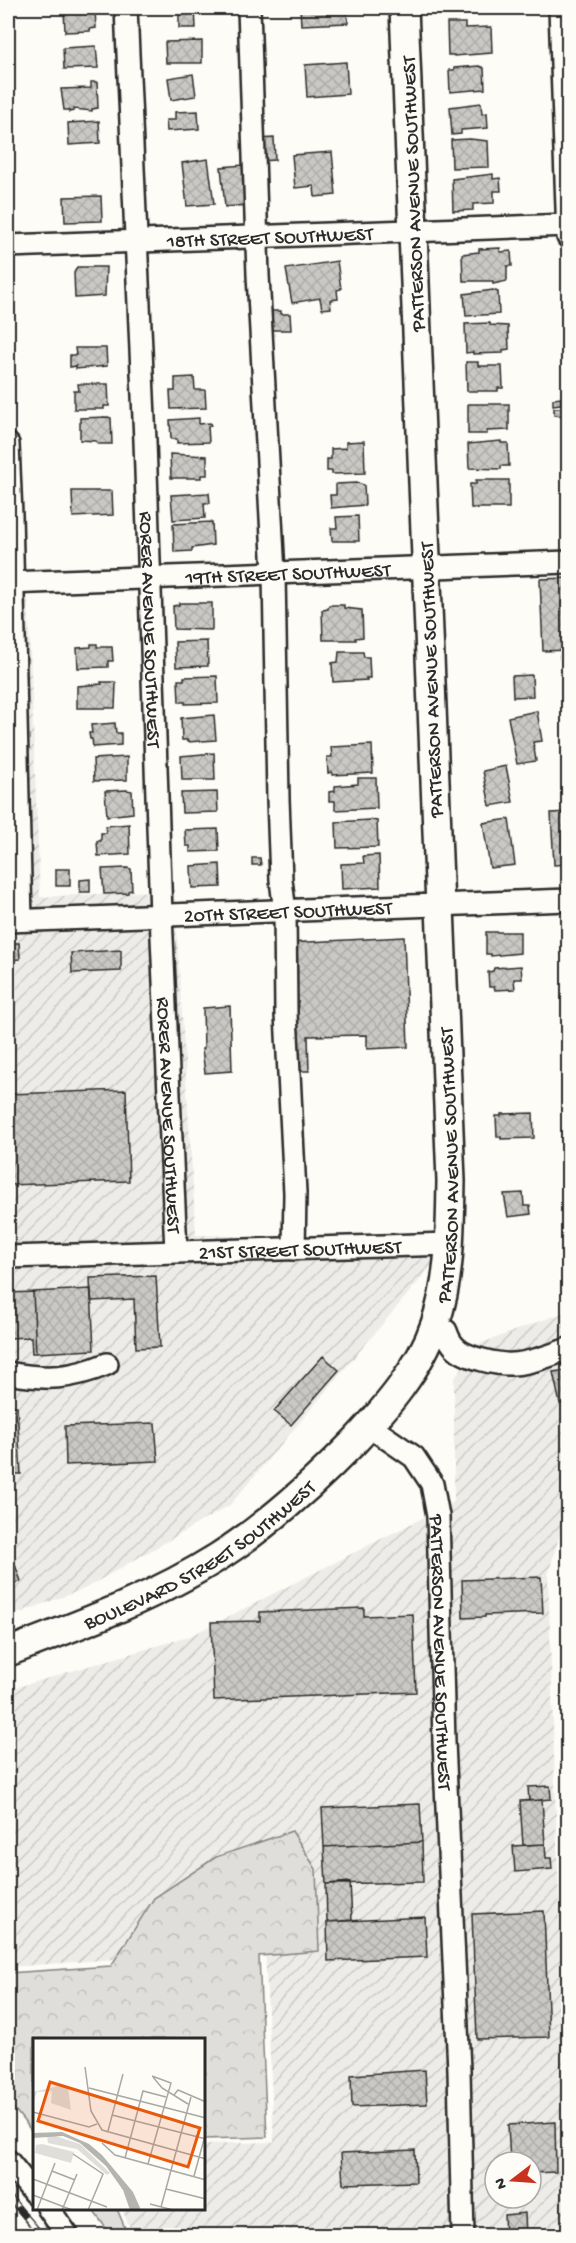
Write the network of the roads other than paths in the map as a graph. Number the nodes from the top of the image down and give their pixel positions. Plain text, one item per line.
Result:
1 (126, 8) edge
2 (249, 8) edge
3 (404, 8) edge
4 (560, 8) edge
5 (568, 225) edge
6 (413, 231) junction
7 (258, 237) junction
8 (568, 237) edge
9 (136, 242) junction
10 (8, 246) edge
11 (8, 444) edge
12 (568, 562) edge
13 (426, 568) junction
14 (274, 574) junction
15 (149, 578) junction
16 (10, 583) edge
17 (568, 900) edge
18 (440, 906) junction
19 (285, 912) junction
20 (161, 915) junction
21 (14, 920) edge
22 (450, 1244) junction
23 (294, 1249) junction
24 (176, 1251) junction
25 (8, 1257) edge
26 (440, 1328) junction
27 (568, 1349) edge
28 (107, 1364) dead end
29 (8, 1373) edge
30 (369, 1426) junction
31 (8, 1652) edge
32 (8, 2161) edge
33 (33, 2192) edge
34 (49, 2210) edge
35 (68, 2235) edge
36 (463, 2235) edge

1 - 9 street, RORER AVENUE SOUTHWEST
2 - 7 street
3 - 6 main road, PATTERSON AVENUE SOUTHWEST
4 - 5 street
5 - 6 street, 18TH STREET SOUTHWEST
5 - 8 street
6 - 7 street, 18TH STREET SOUTHWEST
6 - 13 main road, PATTERSON AVENUE SOUTHWEST
7 - 9 street, 18TH STREET SOUTHWEST
7 - 14 street
9 - 10 street, 18TH STREET SOUTHWEST
9 - 15 street, RORER AVENUE SOUTHWEST
11 - 16 street
12 - 13 street, 19TH STREET SOUTHWEST
13 - 14 street, 19TH STREET SOUTHWEST
13 - 18 main road, PATTERSON AVENUE SOUTHWEST
14 - 15 street, 19TH STREET SOUTHWEST
14 - 19 street
15 - 16 street, 19TH STREET SOUTHWEST
15 - 20 street, RORER AVENUE SOUTHWEST
16 - 21 street
17 - 18 street, 20TH STREET SOUTHWEST
18 - 19 street, 20TH STREET SOUTHWEST
18 - 22 main road, PATTERSON AVENUE SOUTHWEST
19 - 20 street, 20TH STREET SOUTHWEST
19 - 23 street
20 - 21 street, 20TH STREET SOUTHWEST
20 - 24 street, RORER AVENUE SOUTHWEST
22 - 23 street, 21ST STREET SOUTHWEST
22 - 26 main road, PATTERSON AVENUE SOUTHWEST
23 - 24 street, 21ST STREET SOUTHWEST
24 - 25 street, 21ST STREET SOUTHWEST
26 - 27 street
26 - 30 main road, PATTERSON AVENUE SOUTHWEST
28 - 29 street
30 - 31 main road, BOULEVARD STREET SOUTHWEST
30 - 36 street, PATTERSON AVENUE SOUTHWEST
32 - 33 street
34 - 35 street

